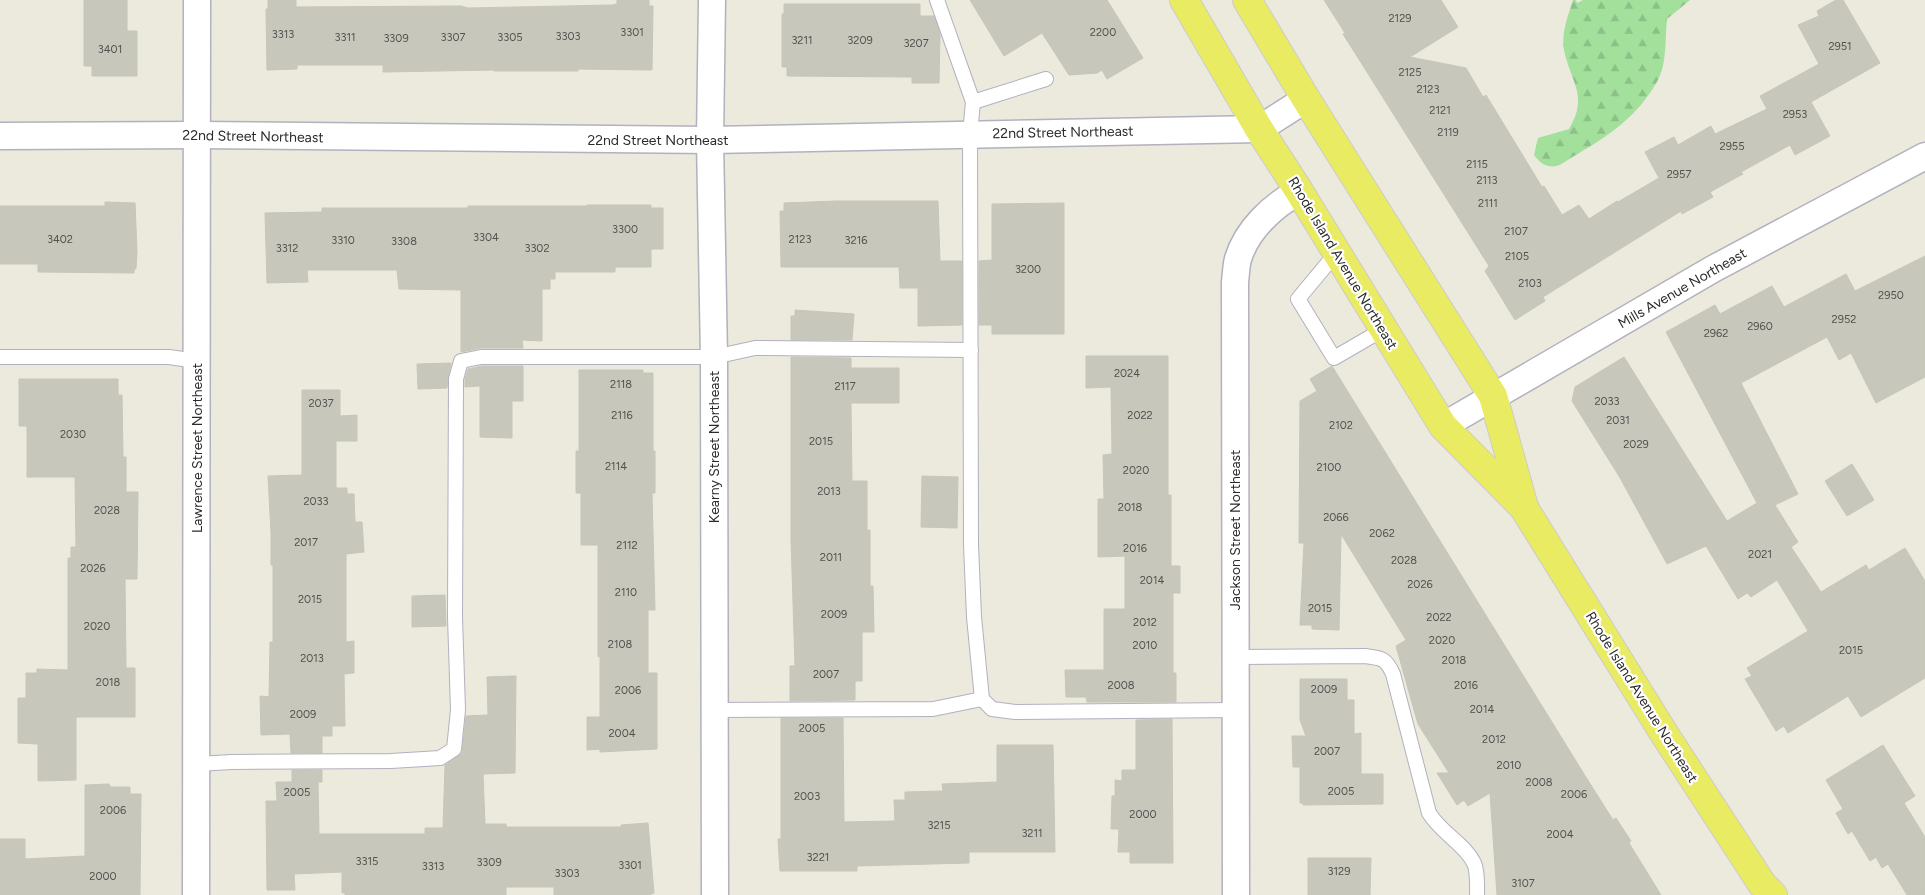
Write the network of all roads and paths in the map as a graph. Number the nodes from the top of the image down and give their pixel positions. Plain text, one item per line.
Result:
1 (197, 0) edge
2 (712, 0) edge
3 (938, 0) edge
4 (1184, 0) edge
5 (1247, 0) edge
6 (1046, 79) dead end
7 (1306, 99) junction
8 (973, 102) junction
9 (1259, 129) junction
10 (970, 134) junction
11 (197, 135) junction
12 (0, 136) edge
13 (710, 140) junction
14 (1925, 156) edge
15 (1299, 191) junction
16 (1337, 252) junction
17 (1384, 329) junction
18 (971, 350) junction
19 (0, 357) edge
20 (714, 357) junction
21 (197, 361) junction
22 (1493, 396) junction
23 (1443, 426) junction
24 (1524, 508) junction
25 (1236, 657) junction
26 (982, 699) junction
27 (715, 710) junction
28 (1236, 710) junction
29 (197, 764) junction
30 (1766, 891) edge
31 (196, 895) edge
32 (715, 895) edge
33 (1236, 895) edge
34 (1477, 895) edge

1 - 11 street, Lawrence Street Northeast
2 - 13 street, Kearny Street Northeast
3 - 8 lane
4 - 9 main road, Rhode Island Avenue Northeast
5 - 7 main road, Rhode Island Avenue Northeast
6 - 8 lane
7 - 9 street
7 - 22 main road, Rhode Island Avenue Northeast
8 - 10 lane
9 - 10 street, 22nd Street Northeast
9 - 15 main road, Rhode Island Avenue Northeast
10 - 13 street, 22nd Street Northeast
10 - 18 lane
11 - 12 street, 22nd Street Northeast
11 - 13 street, 22nd Street Northeast
11 - 21 street, Lawrence Street Northeast
13 - 20 street, Kearny Street Northeast
14 - 22 street, Mills Avenue Northeast
15 - 16 main road, Rhode Island Avenue Northeast
15 - 25 street, Jackson Street Northeast
16 - 17 main road, Rhode Island Avenue Northeast
16 - 17 lane
17 - 23 main road, Rhode Island Avenue Northeast
18 - 20 lane
18 - 26 lane
19 - 21 lane
20 - 27 street, Kearny Street Northeast
20 - 29 lane
21 - 29 street, Lawrence Street Northeast
22 - 23 street, Mills Avenue Northeast
22 - 24 main road, Rhode Island Avenue Northeast
23 - 24 main road, Rhode Island Avenue Northeast
24 - 30 main road, Rhode Island Avenue Northeast
25 - 28 street, Jackson Street Northeast
25 - 34 lane
26 - 27 lane
26 - 28 lane
27 - 32 street, Kearny Street Northeast
28 - 33 street, Jackson Street Northeast
29 - 31 street, Lawrence Street Northeast

